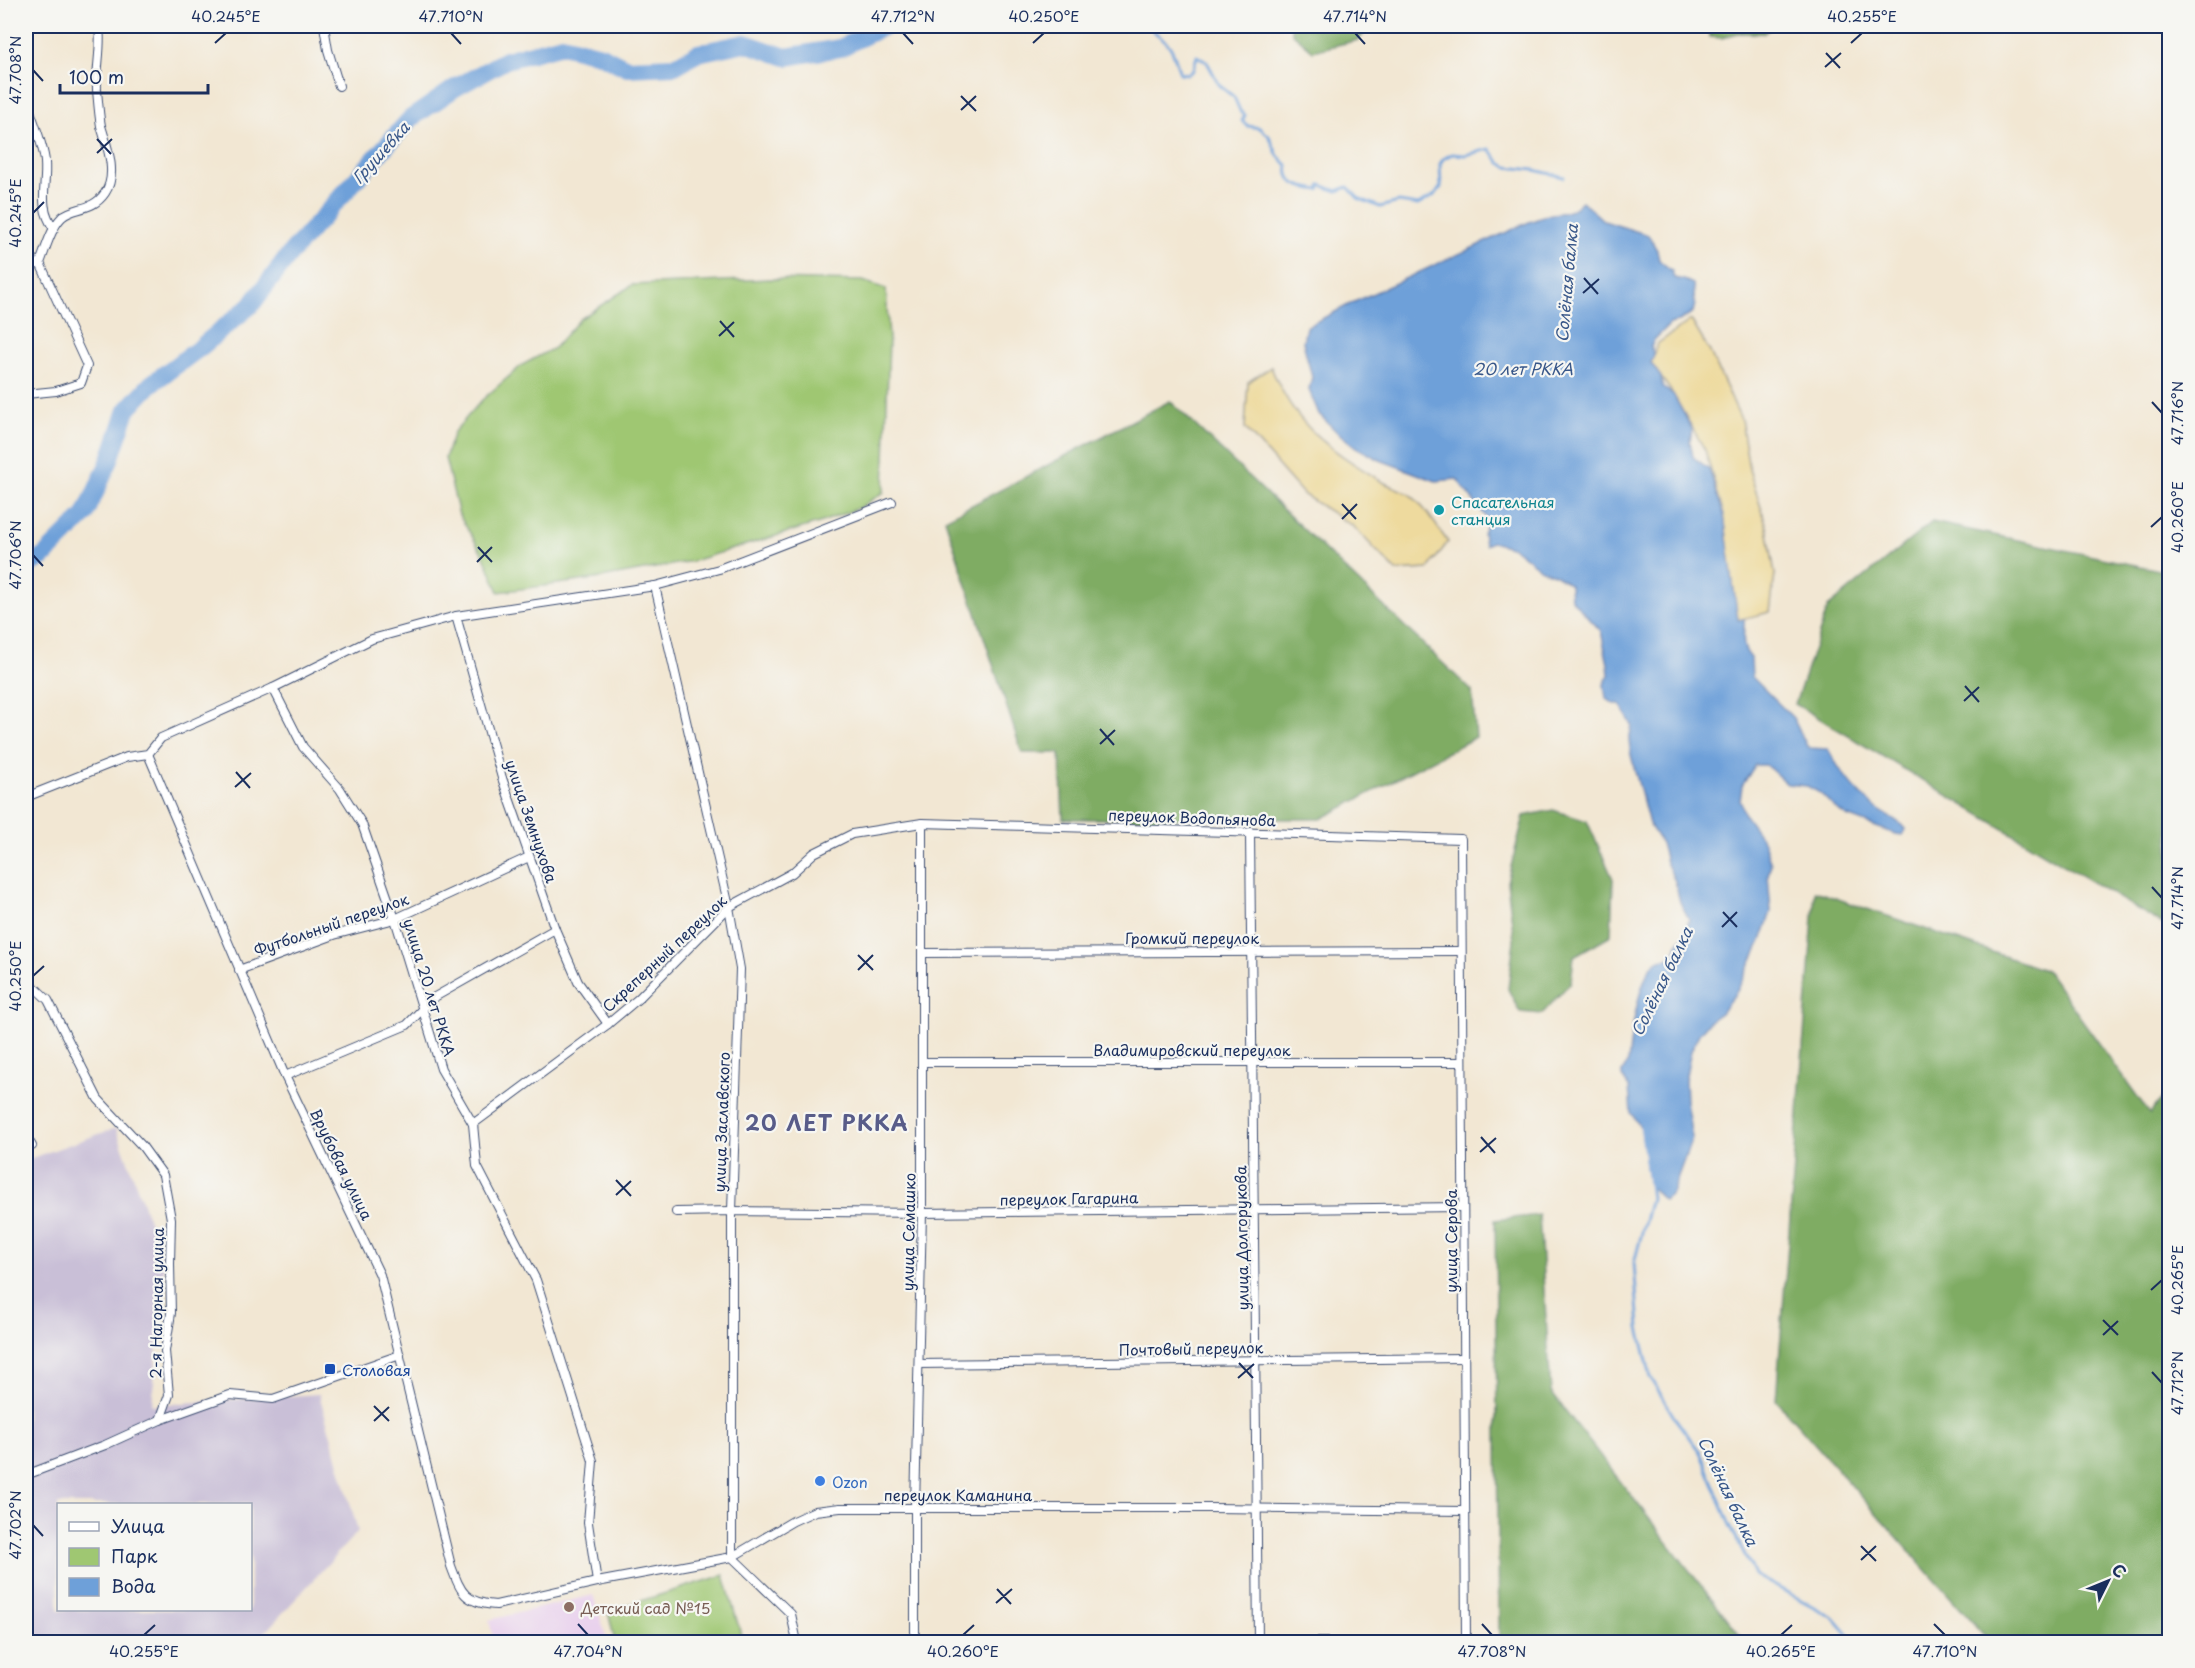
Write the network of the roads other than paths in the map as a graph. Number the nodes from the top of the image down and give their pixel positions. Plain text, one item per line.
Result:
1 (99, 26) edge
2 (324, 26) edge
3 (339, 86) dead end
4 (26, 100) edge
5 (54, 229) junction
6 (40, 263) junction
7 (26, 268) edge
8 (26, 394) edge
9 (892, 502) dead end
10 (655, 586) junction
11 (456, 616) junction
12 (273, 688) junction
13 (148, 754) junction
14 (26, 796) edge
15 (922, 823) junction
16 (1250, 832) junction
17 (1461, 839) joint
18 (529, 857) junction
19 (729, 907) junction
20 (395, 919) junction
21 (555, 929) junction
22 (1251, 951) junction
23 (1461, 951) junction
24 (923, 953) junction
25 (239, 970) junction
26 (26, 979) edge
27 (422, 1011) junction
28 (608, 1024) junction
29 (923, 1062) junction
30 (1252, 1062) junction
31 (1462, 1062) junction
32 (285, 1076) junction
33 (474, 1124) junction
34 (26, 1136) edge
35 (32, 1146) dead end
36 (1463, 1207) junction
37 (1254, 1209) junction
38 (732, 1211) junction
39 (676, 1212) dead end
40 (922, 1213) junction
41 (399, 1355) junction
42 (1464, 1358) junction
43 (1256, 1360) junction
44 (919, 1364) junction
45 (160, 1420) junction
46 (26, 1475) edge
47 (915, 1508) junction
48 (1258, 1509) junction
49 (1465, 1511) junction
50 (732, 1557) junction
51 (597, 1582) junction
52 (468, 1599) joint
53 (797, 1642) edge
54 (915, 1642) edge
55 (929, 1642) edge
56 (1208, 1642) edge
57 (1258, 1642) edge
58 (1373, 1642) edge
59 (1466, 1642) edge

1 - 5 street
2 - 3 street
4 - 5 street
5 - 6 street
6 - 7 street
6 - 8 street
9 - 10 street
10 - 11 street
10 - 19 street, улица Заславского
11 - 12 street
11 - 18 street, улица Земнухова
12 - 13 street
12 - 20 street, улица 20 лет РККА
13 - 14 street
13 - 25 street, Врубовая улица
15 - 16 street, переулок Водопьянова
15 - 19 street, Скреперный переулок
15 - 24 street, улица Семашко
16 - 17 street, переулок Водопьянова
16 - 22 street, улица Долгорукова
17 - 23 street, улица Серова
18 - 20 street, Футбольный переулок
18 - 21 street, улица Земнухова
19 - 28 street, Скреперный переулок
19 - 38 street, улица Заславского
20 - 25 street, Футбольный переулок
20 - 27 street, улица 20 лет РККА
21 - 27 street
21 - 28 street, улица Земнухова
22 - 23 street, Громкий переулок
22 - 24 street, Громкий переулок
22 - 30 street, улица Долгорукова
23 - 31 street, улица Серова
24 - 29 street, улица Семашко
25 - 32 street, Врубовая улица
26 - 45 street, 2-я Нагорная улица
27 - 32 street
27 - 33 street, улица 20 лет РККА
28 - 33 street, Скреперный переулок
29 - 30 street, Владимировский переулок
29 - 40 street, улица Семашко
30 - 31 street, Владимировский переулок
30 - 37 street, улица Долгорукова
31 - 36 street, улица Серова
32 - 41 street, Врубовая улица
33 - 51 street, улица 20 лет РККА
34 - 35 street
36 - 37 street, переулок Гагарина
36 - 42 street, улица Серова
37 - 40 street, переулок Гагарина
37 - 43 street, улица Долгорукова
38 - 39 street, переулок Гагарина
38 - 40 street, переулок Гагарина
38 - 50 street, улица Заславского
40 - 44 street, улица Семашко
41 - 45 street
41 - 52 street, Врубовая улица
42 - 43 street, Почтовый переулок
42 - 49 street, улица Серова
43 - 44 street, Почтовый переулок
43 - 48 street, улица Долгорукова
44 - 47 street, улица Семашко
45 - 46 street
47 - 48 street, переулок Каманина
47 - 50 street, переулок Каманина
47 - 54 street, улица Семашко
48 - 49 street, переулок Каманина
48 - 57 street, улица Долгорукова
49 - 59 street, улица Серова
50 - 51 street, переулок Каманина
50 - 53 street
51 - 52 street, переулок Каманина
54 - 55 street
56 - 57 street
57 - 58 street

